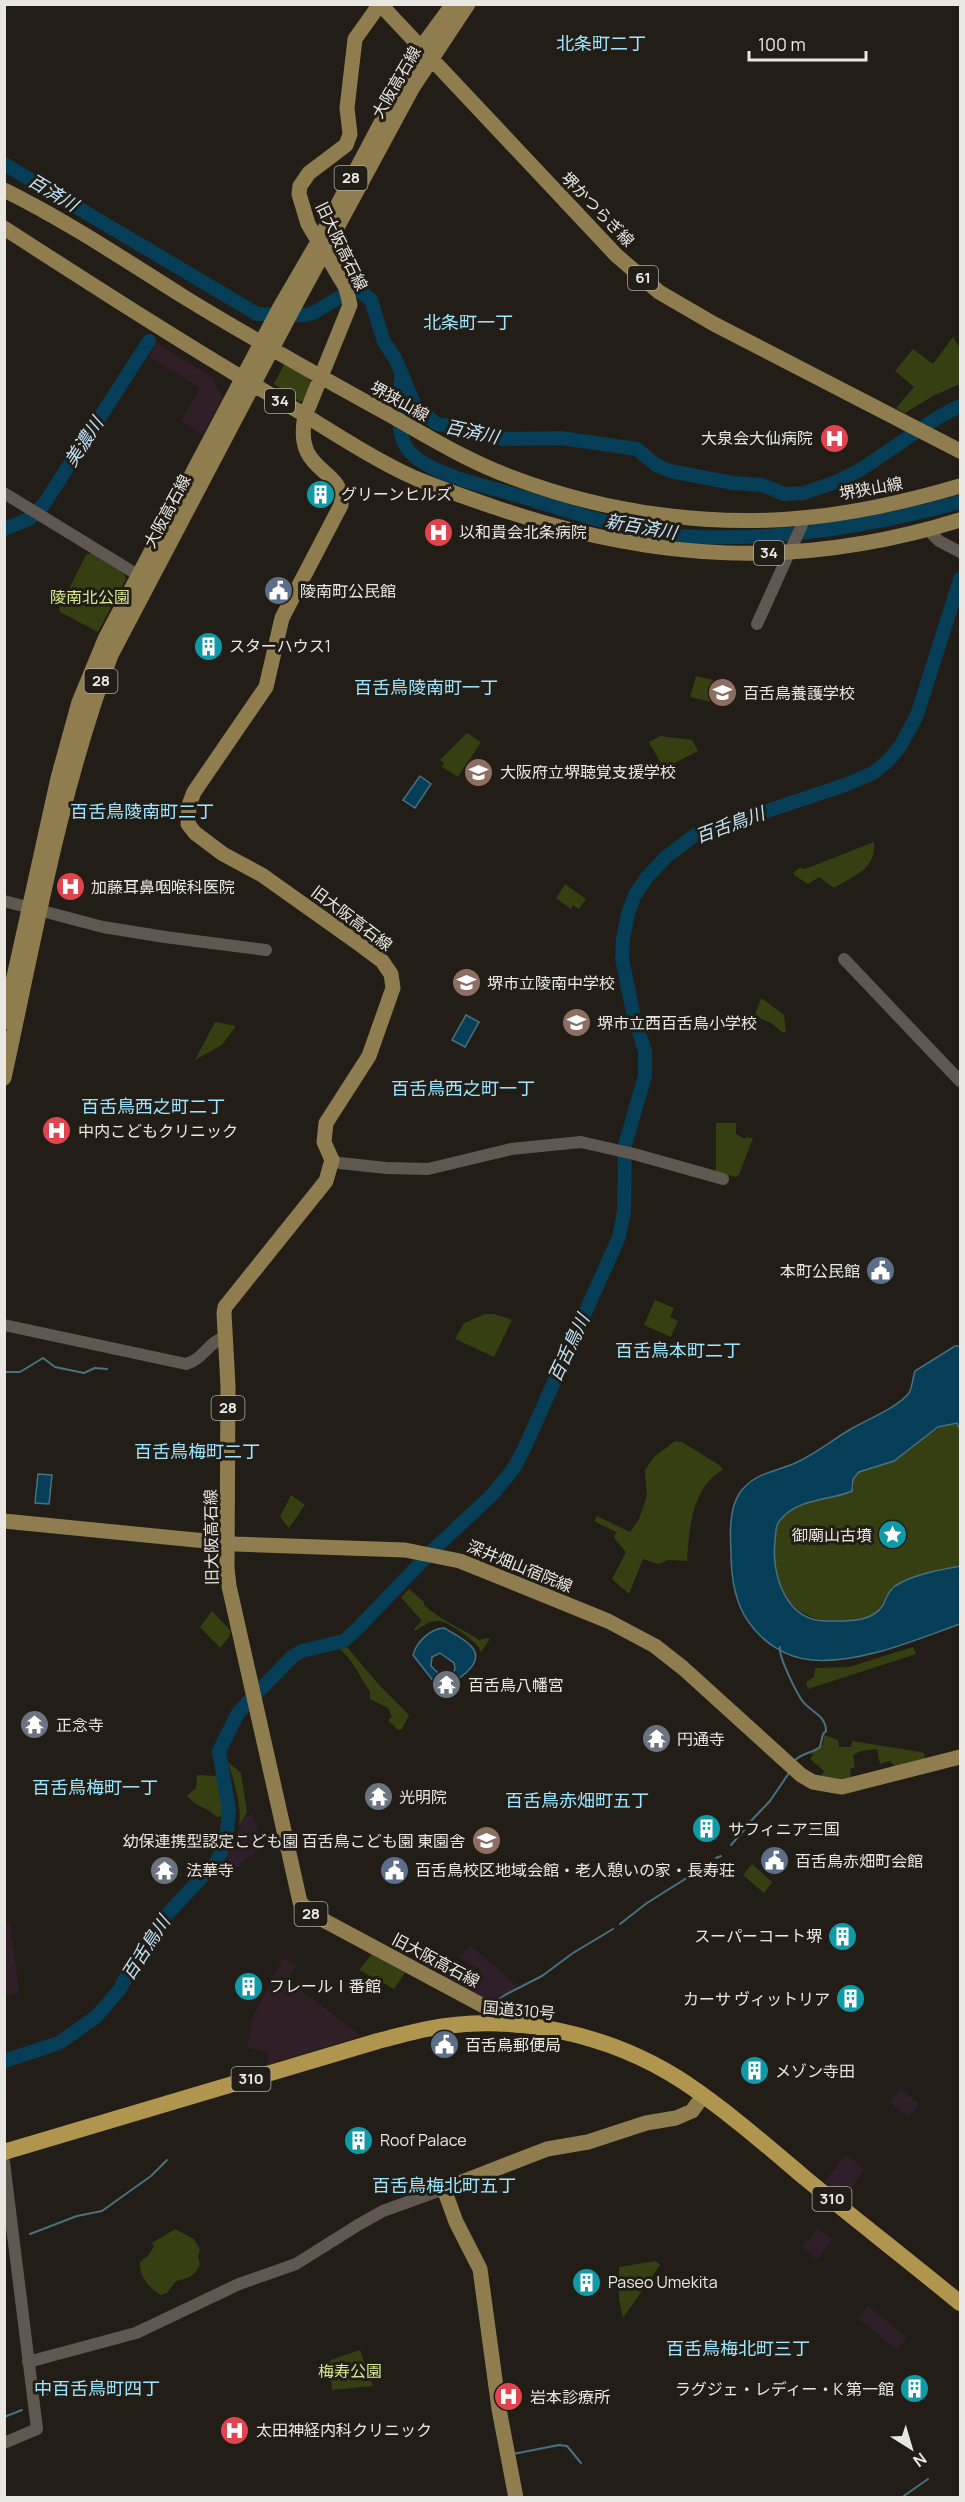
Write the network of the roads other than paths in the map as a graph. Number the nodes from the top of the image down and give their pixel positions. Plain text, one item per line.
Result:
1 (380, 4) edge
2 (453, 4) edge
3 (468, 4) edge
4 (425, 54) junction
5 (4, 190) edge
6 (4, 228) edge
7 (321, 245) junction
8 (266, 347) junction
9 (321, 378) junction
10 (249, 382) junction
11 (305, 416) junction
12 (960, 451) edge
13 (960, 486) edge
14 (4, 493) edge
15 (629, 514) junction
16 (960, 520) edge
17 (803, 522) junction
18 (928, 530) junction
19 (640, 541) junction
20 (792, 548) junction
21 (960, 552) edge
22 (144, 579) junction
23 (757, 624) dead end
24 (4, 901) edge
25 (35, 909) junction
26 (266, 950) dead end
27 (844, 959) dead end
28 (4, 1022) edge
29 (4, 1077) edge
30 (960, 1081) edge
31 (332, 1160) junction
32 (723, 1179) dead end
33 (4, 1325) edge
34 (225, 1337) junction
35 (4, 1521) edge
36 (228, 1544) junction
37 (960, 1757) edge
38 (501, 2024) junction
39 (703, 2096) junction
40 (4, 2152) edge
41 (4, 2162) edge
42 (444, 2189) junction
43 (960, 2303) edge
44 (28, 2362) junction
45 (4, 2443) edge
46 (516, 2498) edge

1 - 4 main road, 堺かつらぎ線 / 61
1 - 7 main road, 旧大阪高石線 / 28
2 - 4 main road, 大阪高石線 / 28
3 - 4 main road, 大阪高石線 / 28
4 - 7 main road, 大阪高石線 / 28
4 - 12 main road, 堺かつらぎ線 / 61
5 - 8 main road, 堺狭山線 / 34
6 - 10 main road, 34
7 - 8 main road, 大阪高石線 / 28
7 - 9 main road, 旧大阪高石線 / 28
8 - 9 main road, 堺狭山線 / 34
8 - 10 main road, 大阪高石線 / 28
9 - 11 main road, 旧大阪高石線 / 28
9 - 15 main road, 堺狭山線 / 34
10 - 11 main road, 34
10 - 22 main road, 大阪高石線 / 28
11 - 19 main road, 34
11 - 31 main road, 旧大阪高石線 / 28
13 - 17 main road, 堺狭山線 / 34
14 - 22 street
15 - 17 main road, 堺狭山線 / 34
15 - 19 street
16 - 18 main road, 34
17 - 20 street
18 - 20 main road, 34
18 - 21 street
19 - 20 main road, 34
20 - 23 street
22 - 25 main road, 大阪高石線 / 28
24 - 25 street
25 - 26 street
25 - 28 main road, 大阪高石線 / 28
25 - 29 main road, 大阪高石線 / 28
27 - 30 street
31 - 32 street
31 - 34 main road, 旧大阪高石線 / 28
33 - 34 street
34 - 36 main road, 旧大阪高石線 / 28
35 - 36 main road, 深井畑山宿院線
36 - 37 main road, 深井畑山宿院線
36 - 38 main road, 旧大阪高石線 / 28
38 - 39 highway, 国道310号 / 310
38 - 40 highway, 国道310号 / 310
39 - 42 main road
39 - 43 highway, 国道310号 / 310
41 - 44 street
42 - 44 street
42 - 46 main road
44 - 45 street

